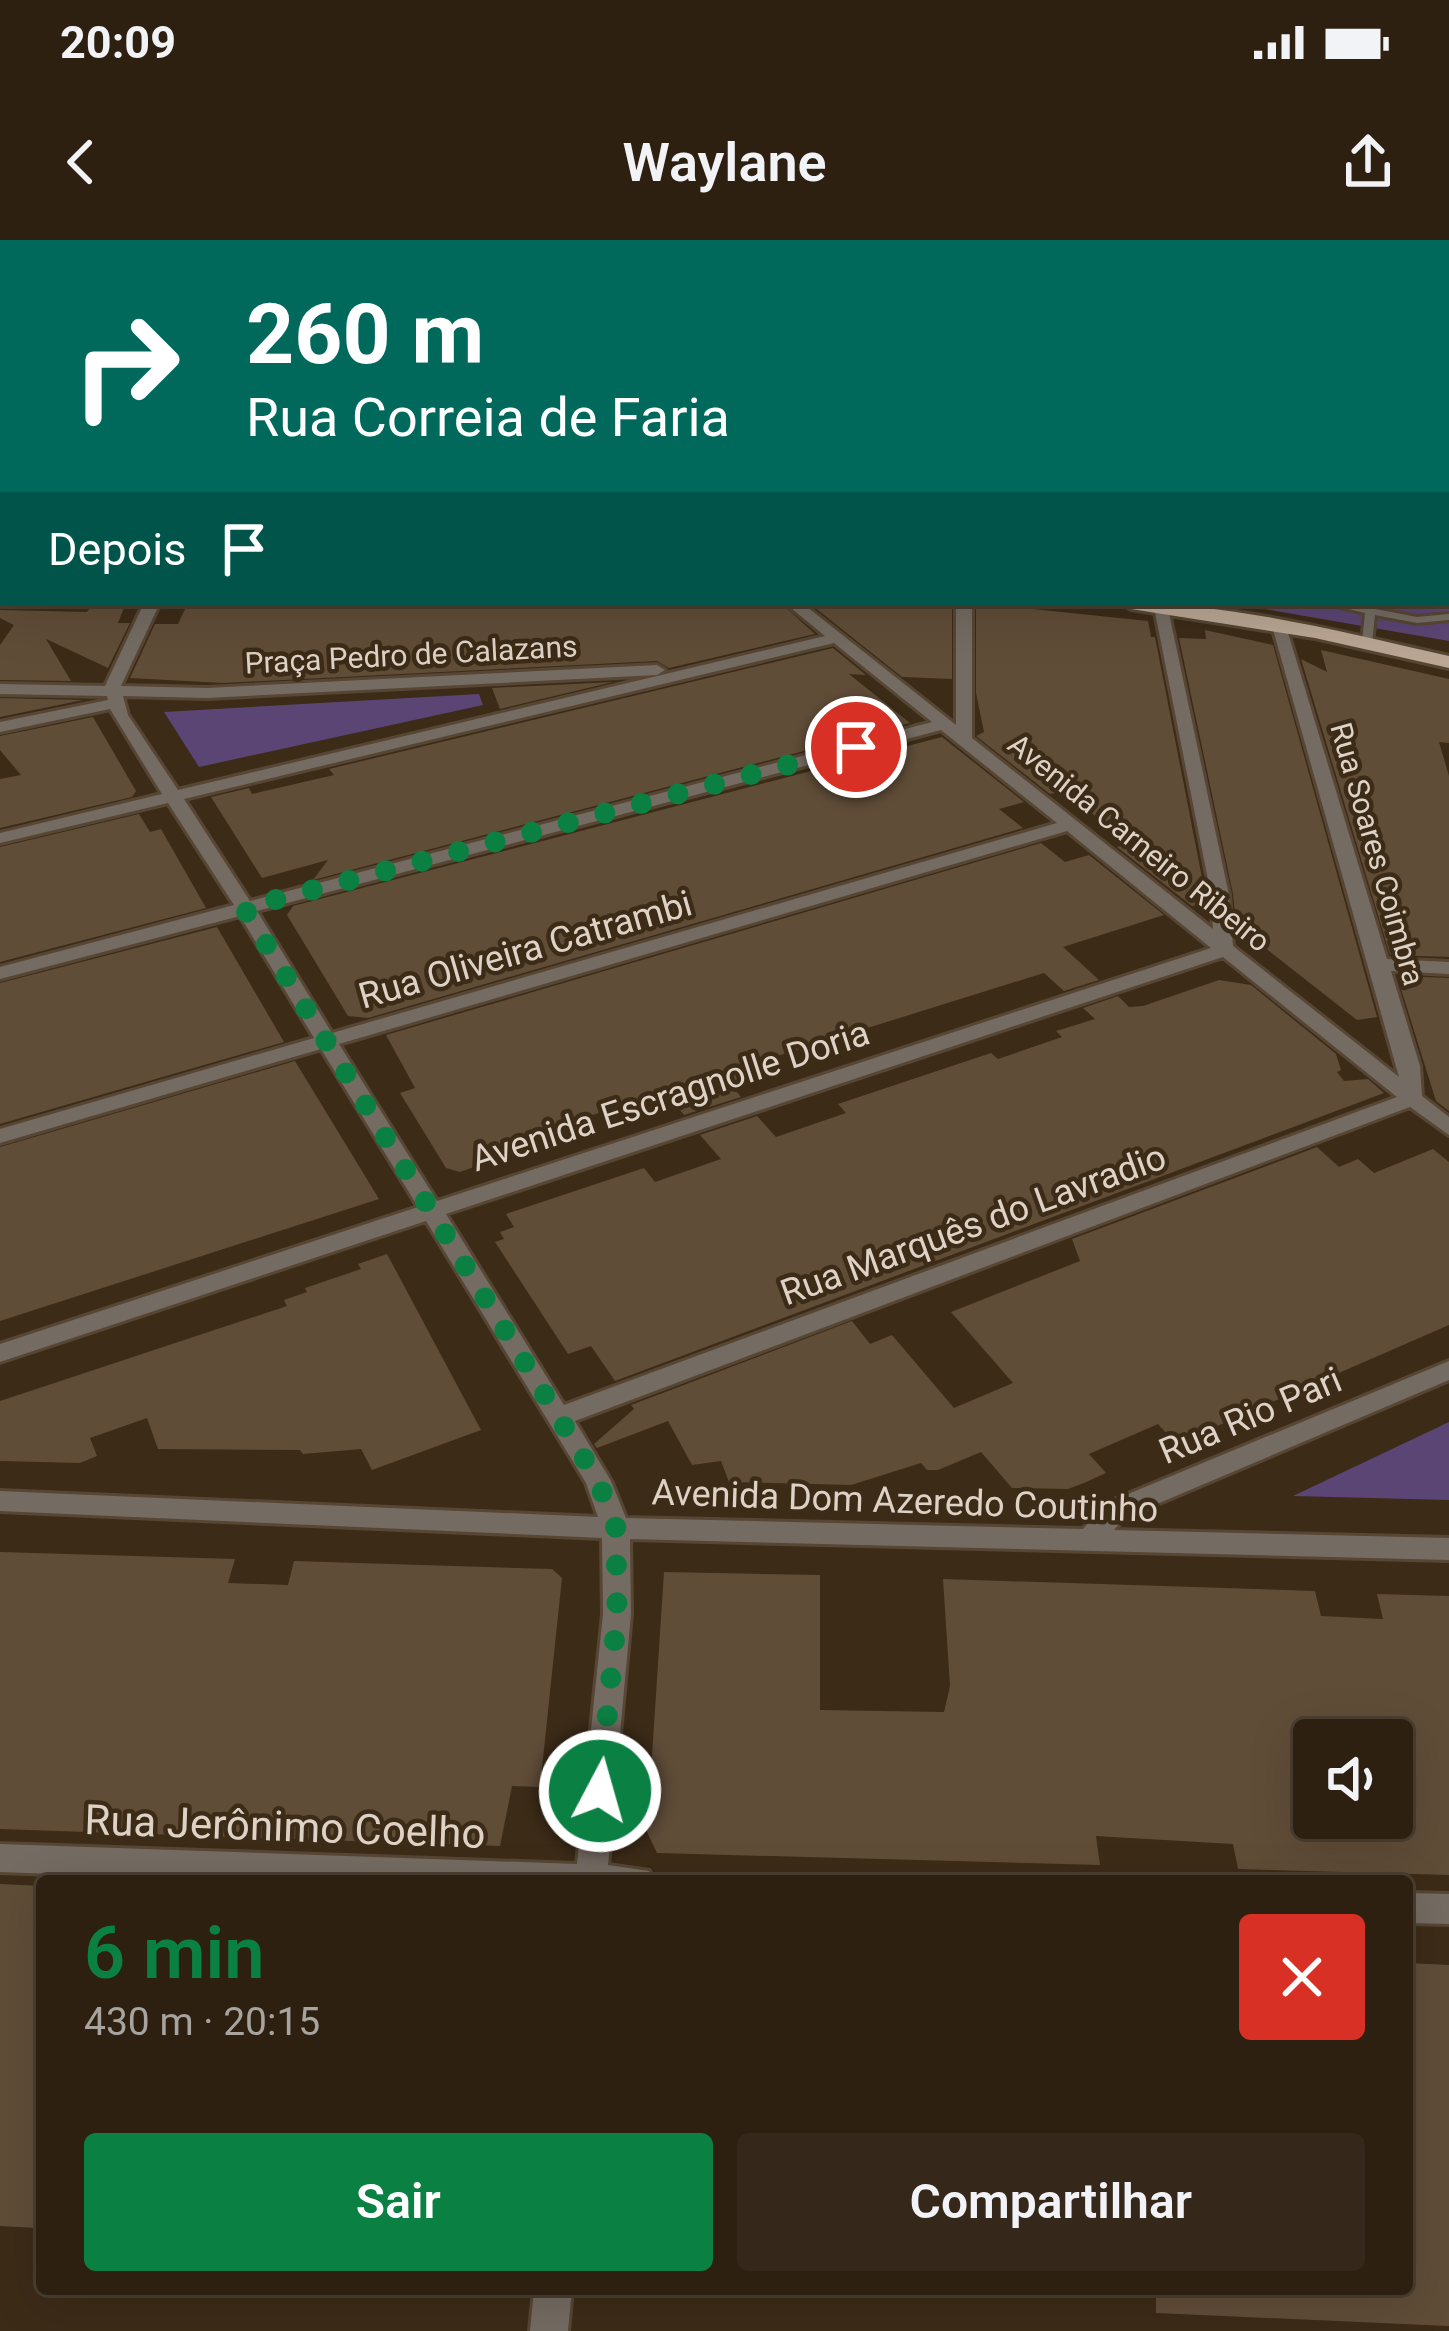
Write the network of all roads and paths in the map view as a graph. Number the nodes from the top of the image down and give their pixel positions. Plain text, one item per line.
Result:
1 (150, 606) edge
2 (797, 606) edge
3 (964, 606) edge
4 (1154, 606) edge
5 (1341, 606) edge
6 (1162, 607) junction
7 (1370, 613) junction
8 (1449, 616) edge
9 (1280, 626) junction
10 (837, 638) junction
11 (1367, 643) junction
12 (1449, 662) edge
13 (712, 668) junction
14 (0, 689) edge
15 (114, 699) junction
16 (944, 724) junction
17 (0, 727) edge
18 (964, 740) junction
19 (175, 796) junction
20 (1070, 825) junction
21 (0, 838) edge
22 (244, 908) junction
23 (1224, 950) junction
24 (1377, 964) junction
25 (1449, 968) edge
26 (0, 973) edge
27 (326, 1041) junction
28 (1412, 1099) junction
29 (1449, 1128) edge
30 (0, 1136) edge
31 (430, 1210) junction
32 (0, 1352) edge
33 (1449, 1370) edge
34 (559, 1417) junction
35 (0, 1502) edge
36 (616, 1528) junction
37 (1089, 1541) junction
38 (1449, 1549) edge
39 (0, 1858) edge
40 (457, 1875) edge
41 (591, 1875) edge
42 (1413, 1908) edge
43 (1449, 1909) edge
44 (552, 2295) edge
45 (549, 2331) edge

1 - 15 street
2 - 10 street, Avenida Carneiro Ribeiro
3 - 18 street
4 - 6 main road
5 - 7 lane
6 - 9 main road
6 - 23 street
7 - 8 lane
7 - 11 lane
9 - 11 main road
9 - 24 street, Rua Soares Coimbra
10 - 13 street
10 - 16 street, Avenida Carneiro Ribeiro
11 - 12 main road
13 - 15 street, Praça Pedro de Calazans
13 - 19 street
14 - 15 street
15 - 17 street
15 - 19 street
16 - 18 street, Avenida Carneiro Ribeiro
16 - 22 street
18 - 20 street, Avenida Carneiro Ribeiro
19 - 21 street
19 - 22 street
20 - 23 street, Avenida Carneiro Ribeiro
20 - 27 street, Rua Oliveira Catrambi
22 - 26 street
22 - 27 street
23 - 28 street, Avenida Carneiro Ribeiro
23 - 31 street, Avenida Escragnolle Doria
24 - 25 street
24 - 28 street, Rua Soares Coimbra
27 - 30 street, Rua Oliveira Catrambi
27 - 31 street
28 - 29 street, Avenida Carneiro Ribeiro
28 - 34 street, Rua Marquês do Lavradio
31 - 32 street, Avenida Escragnolle Doria
31 - 34 street
33 - 37 street, Rua Rio Pari
34 - 36 street
35 - 36 street, Avenida Dom Azeredo Coutinho
36 - 37 street, Avenida Dom Azeredo Coutinho
36 - 41 street
37 - 38 street, Avenida Dom Azeredo Coutinho
39 - 40 street, Rua Jerônimo Coelho
42 - 43 street
44 - 45 street

